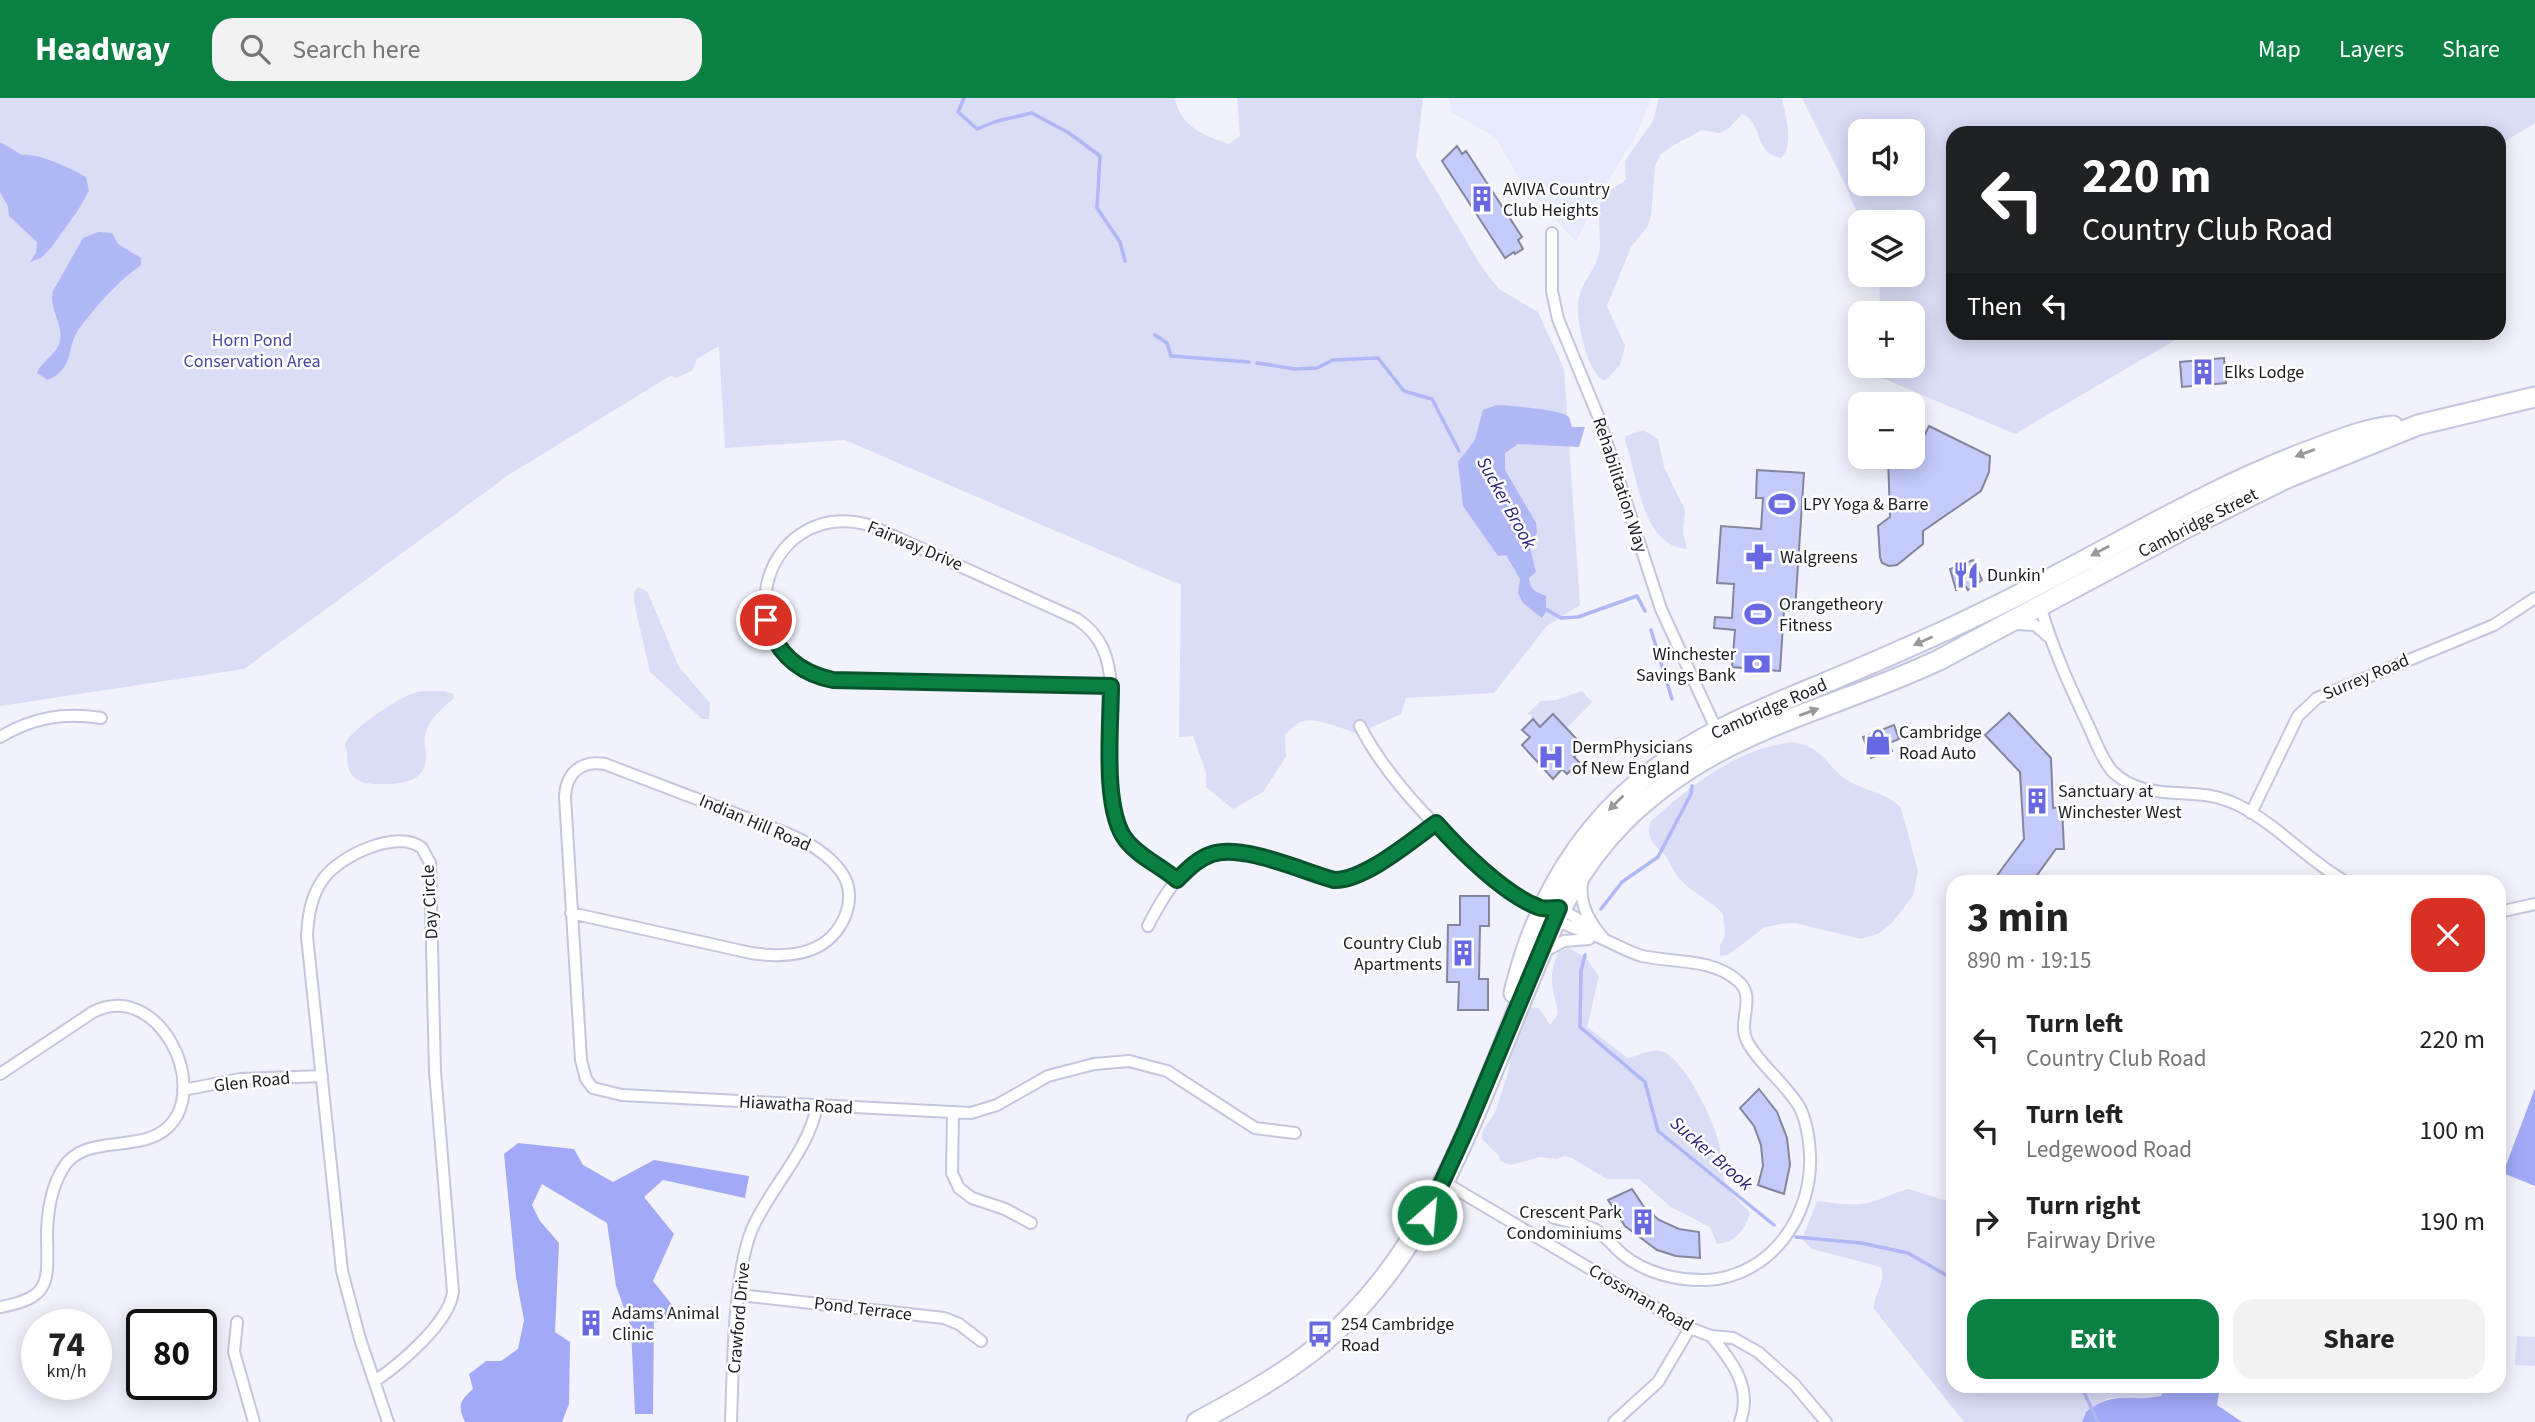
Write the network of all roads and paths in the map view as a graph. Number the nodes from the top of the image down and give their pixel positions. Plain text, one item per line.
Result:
1 (1552, 233) dead end
2 (2535, 397) edge
3 (2418, 425) junction
4 (2127, 537) junction
5 (2137, 555) junction
6 (2535, 597) edge
7 (2040, 606) junction
8 (1985, 612) joint
9 (1985, 637) junction
10 (2049, 637) junction
11 (1832, 680) junction
12 (1111, 686) junction
13 (1840, 701) junction
14 (101, 718) dead end
15 (1360, 726) dead end
16 (1717, 732) junction
17 (0, 737) edge
18 (577, 769) joint
19 (2251, 813) junction
20 (1436, 823) junction
21 (1598, 850) junction
22 (2333, 875) edge
23 (1177, 880) junction
24 (2535, 904) edge
25 (2506, 910) edge
26 (1551, 912) junction
27 (571, 913) junction
28 (1148, 926) dead end
29 (1595, 928) junction
30 (1604, 939) junction
31 (1537, 961) junction
32 (1504, 1039) junction
33 (0, 1074) edge
34 (321, 1076) junction
35 (183, 1090) junction
36 (817, 1106) junction
37 (953, 1113) junction
38 (1295, 1133) dead end
39 (1444, 1182) junction
40 (1554, 1217) dead end
41 (1031, 1223) dead end
42 (739, 1295) junction
43 (0, 1307) edge
44 (237, 1322) dead end
45 (1690, 1328) junction
46 (1710, 1336) junction
47 (981, 1341) dead end
48 (375, 1381) junction
49 (254, 1422) edge
50 (388, 1422) edge
51 (731, 1422) edge
52 (1197, 1422) edge
53 (1614, 1422) edge
54 (1740, 1422) edge
55 (1826, 1422) edge

1 - 16 street, Rehabilitation Way
2 - 3 highway, Cambridge Street
3 -> 4 highway, Cambridge Street
3 - 5 highway, Cambridge Street
4 - 5 highway
4 -> 8 highway, Cambridge Street
5 - 7 highway, Cambridge Street
6 - 19 street, Surrey Road
7 - 9 highway, Cambridge Street
7 - 10 street
8 -> 11 highway, Cambridge Road
9 - 10 street
9 - 13 highway, Cambridge Road
10 - 19 street
11 - 13 highway
11 - 16 highway, Cambridge Road
12 - 12 street, Fairway Drive
12 - 23 street, Fairway Drive
21 -> 13 highway, Cambridge Road
14 - 17 street
15 - 20 street
16 -> 26 highway, Cambridge Road
18 - 27 street, Hiawatha Road
18 - 27 street, Indian Hill Road
19 - 22 street
20 - 23 street
20 - 26 street
21 - 26 highway, Cambridge Road
21 - 29 street
23 - 28 street
24 - 25 street
26 - 29 street
26 - 30 street
26 - 31 highway, Cambridge Road
26 - 32 highway, Cambridge Road
27 - 36 street, Hiawatha Road
29 - 30 street
30 - 31 street
30 - 40 street
31 - 32 highway, Cambridge Road
32 - 39 highway, Cambridge Road
33 - 35 street
34 - 35 street, Glen Road
34 - 48 street, Day Circle
34 - 48 street, Day Circle
35 - 43 street
36 - 37 street, Hiawatha Road
36 - 42 street, Crawford Drive
37 - 38 street, Hiawatha Road
37 - 41 street
39 - 45 street, Crossman Road
39 - 52 highway, Cambridge Road
42 - 47 street, Pond Terrace
42 - 51 street, Crawford Drive
44 - 49 street
45 - 46 street, Crossman Road
45 - 53 street
46 - 54 street
46 - 55 street, Crossman Road
48 - 50 street, Day Circle

